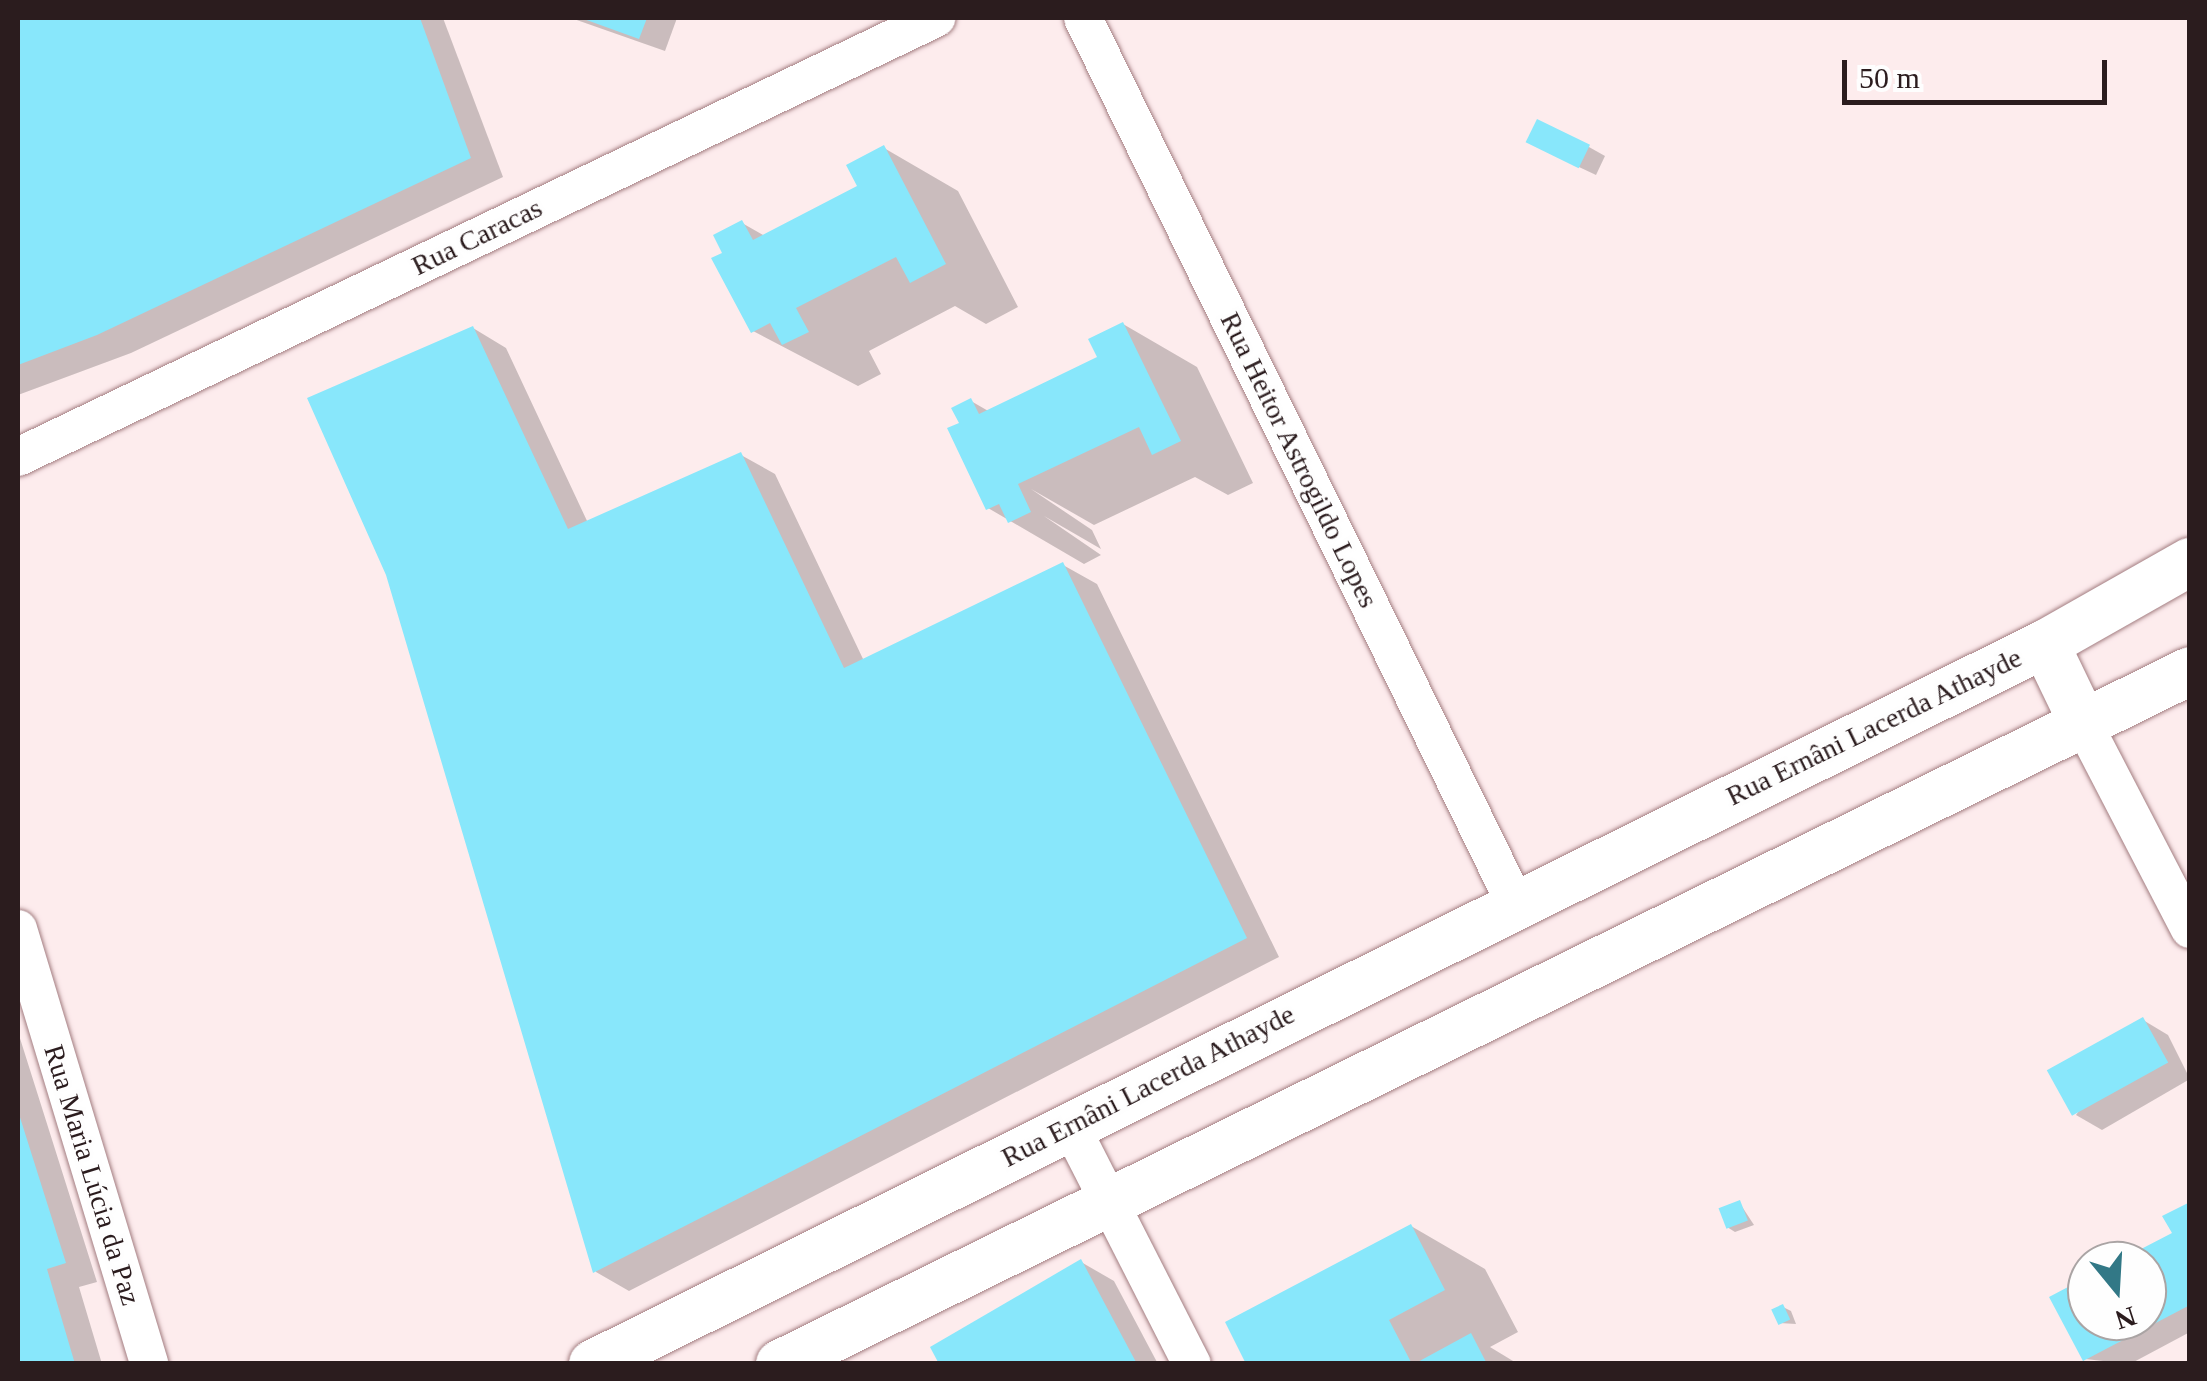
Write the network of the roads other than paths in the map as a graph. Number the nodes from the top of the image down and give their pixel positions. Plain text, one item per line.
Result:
1 (936, 18) edge
2 (1083, 18) edge
3 (18, 458) edge
4 (2190, 562) edge
5 (2045, 644) junction
6 (2190, 671) edge
7 (2083, 723) junction
8 (1514, 903) junction
9 (18, 929) edge
10 (2190, 929) edge
11 (1070, 1125) junction
12 (1107, 1200) junction
13 (149, 1364) edge
14 (593, 1364) edge
15 (780, 1364) edge
16 (1192, 1364) edge

1 - 3 street, Rua Caracas
2 - 8 street, Rua Heitor Astrogildo Lopes
4 - 5 street
5 - 7 street, Rua Ernâni Lacerda Athayde
5 - 8 street, Rua Ernâni Lacerda Athayde
6 - 7 street
7 - 10 street
7 - 12 street
8 - 11 street, Rua Ernâni Lacerda Athayde
9 - 13 street, Rua Maria Lúcia da Paz
11 - 12 street
11 - 14 street, Rua Ernâni Lacerda Athayde
12 - 15 street
12 - 16 street

